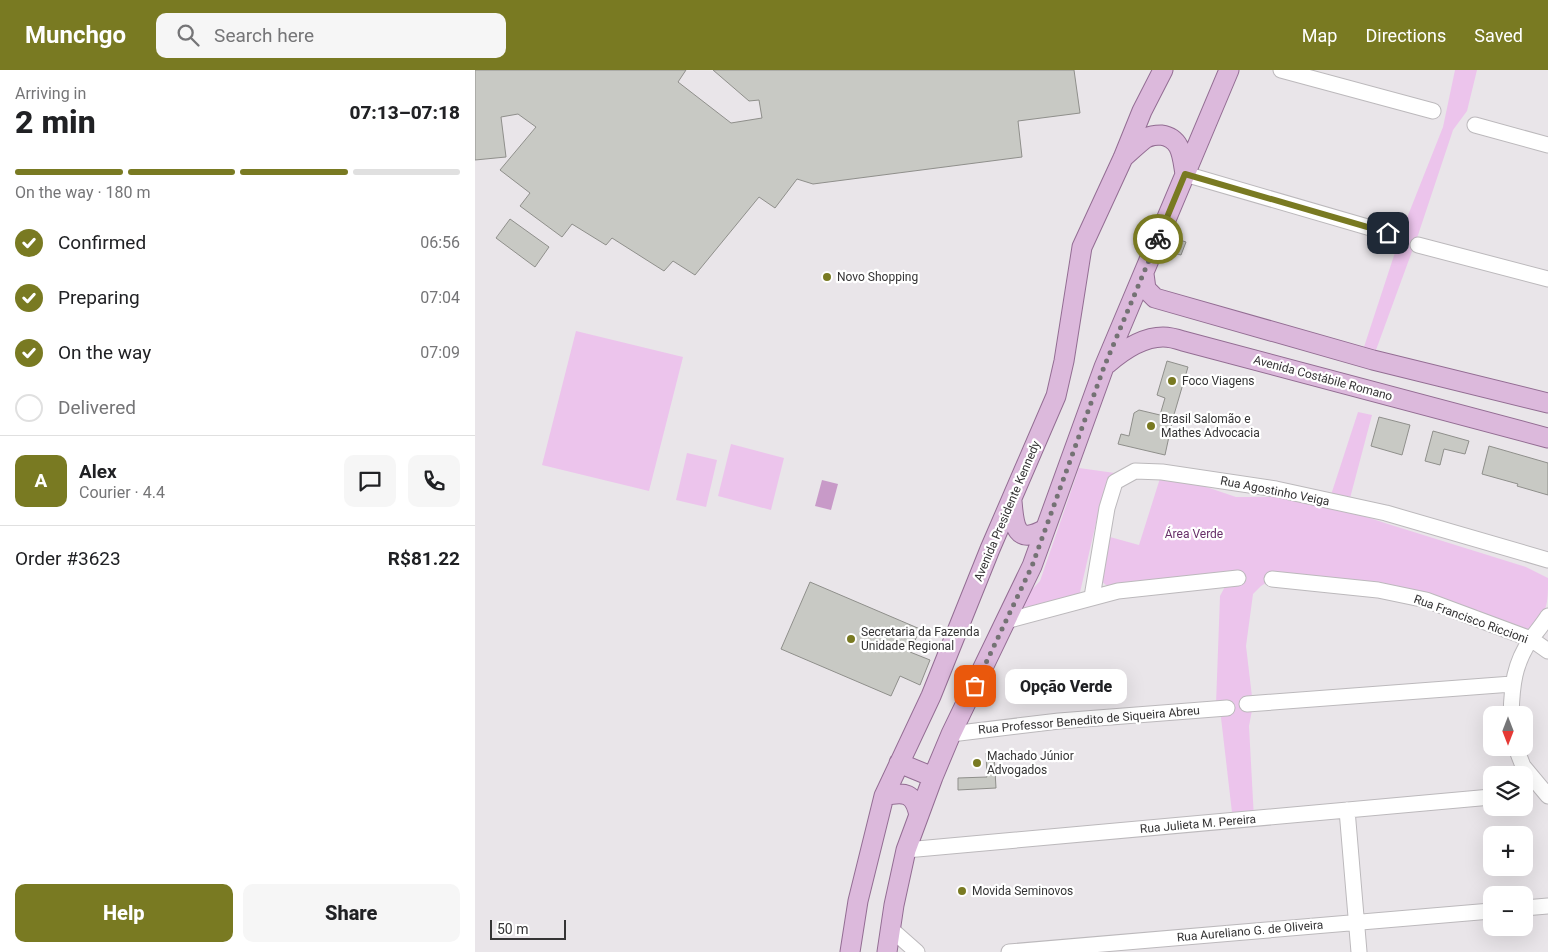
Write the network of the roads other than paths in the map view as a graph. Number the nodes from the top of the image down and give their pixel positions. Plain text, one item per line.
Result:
1 (1163, 70) edge
2 (1229, 70) edge
3 (1281, 70) edge
4 (1433, 112) dead end
5 (1475, 125) dead end
6 (1548, 144) edge
7 (1123, 158) junction
8 (1185, 174) junction
9 (1388, 233) dead end
10 (1418, 245) dead end
11 (1143, 274) junction
12 (1548, 279) edge
13 (1373, 360) junction
14 (1104, 367) junction
15 (1361, 388) junction
16 (1548, 403) edge
17 (1548, 438) edge
18 (1012, 497) junction
19 (1045, 529) junction
20 (1548, 560) edge
21 (1238, 578) dead end
22 (1272, 579) dead end
23 (1093, 598) junction
24 (1548, 616) edge
25 (1006, 621) junction
26 (1531, 639) junction
27 (1548, 651) edge
28 (1512, 684) junction
29 (1247, 704) dead end
30 (1511, 706) edge
31 (1227, 708) dead end
32 (951, 734) junction
33 (1519, 756) edge
34 (899, 763) junction
35 (933, 777) junction
36 (1543, 791) edge
37 (884, 796) junction
38 (1483, 798) edge
39 (1347, 810) junction
40 (919, 815) junction
41 (906, 850) junction
42 (1548, 906) edge
43 (1533, 907) edge
44 (1483, 912) edge
45 (1356, 922) junction
46 (891, 930) junction
47 (849, 952) edge
48 (887, 952) edge
49 (917, 952) edge
50 (1009, 952) edge
51 (1359, 952) edge

1 - 7 main road, Avenida Presidente Kennedy
2 - 8 main road
3 - 4 street
5 - 6 street
7 - 8 main road
7 - 18 main road, Avenida Presidente Kennedy
8 - 9 street
8 - 11 main road
10 - 12 street
11 - 13 main road
11 - 14 main road
13 - 15 main road
13 - 16 main road
14 - 15 main road, Avenida Costábile Romano
14 - 19 main road
15 - 17 main road, Avenida Costábile Romano
18 - 19 main road
18 - 34 main road, Avenida Presidente Kennedy
19 - 25 main road
20 - 23 street, Rua Agostinho Veiga
21 - 23 street
22 - 26 street, Rua Francisco Riccioni
23 - 25 street
24 - 26 street
25 - 32 main road
26 - 27 street, Rua Francisco Riccioni
26 - 28 street
28 - 29 street
28 - 30 street
31 - 32 street, Rua Professor Benedito de Siqueira Abreu
32 - 35 main road
33 - 36 street
34 - 35 main road
34 - 37 main road, Avenida Presidente Kennedy
35 - 40 main road
37 - 40 main road
37 - 47 main road, Avenida Presidente Kennedy
38 - 39 street, Rua Julieta M. Pereira
39 - 41 street, Rua Julieta M. Pereira
39 - 45 street
40 - 41 main road
41 - 46 main road
42 - 43 street
44 - 45 street, Rua Aureliano G. de Oliveira
45 - 50 street, Rua Aureliano G. de Oliveira
45 - 51 street
46 - 48 main road
46 - 49 street

